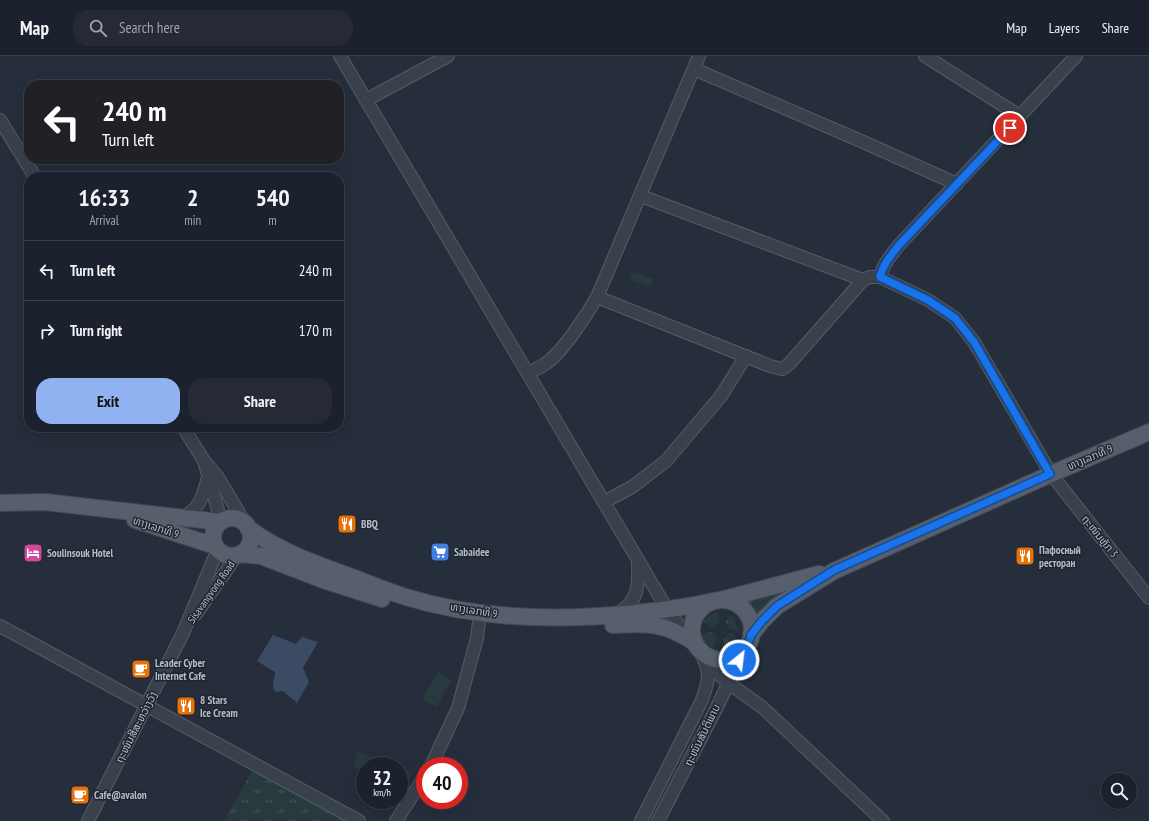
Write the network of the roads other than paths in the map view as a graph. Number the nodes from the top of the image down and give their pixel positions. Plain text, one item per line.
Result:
1 (340, 56) edge
2 (448, 56) edge
3 (699, 56) edge
4 (924, 56) edge
5 (1076, 56) edge
6 (694, 70) junction
7 (366, 100) junction
8 (1020, 116) junction
9 (0, 120) edge
10 (24, 159) edge
11 (957, 184) junction
12 (641, 196) junction
13 (880, 277) junction
14 (863, 280) junction
15 (597, 297) junction
16 (746, 356) junction
17 (528, 373) junction
18 (186, 432) edge
19 (1149, 432) edge
20 (204, 460) junction
21 (1050, 474) junction
22 (208, 477) junction
23 (604, 502) junction
24 (0, 503) edge
25 (97, 508) junction
26 (178, 519) junction
27 (221, 522) junction
28 (247, 526) junction
29 (216, 548) junction
30 (238, 555) junction
31 (638, 558) junction
32 (834, 570) junction
33 (1149, 598) edge
34 (717, 600) junction
35 (668, 609) junction
36 (613, 615) junction
37 (479, 622) junction
38 (570, 622) junction
39 (0, 626) edge
40 (183, 633) junction
41 (748, 641) junction
42 (694, 643) junction
43 (707, 663) junction
44 (727, 682) junction
45 (147, 706) junction
46 (435, 757) edge
47 (416, 790) edge
48 (88, 821) edge
49 (359, 821) edge
50 (396, 821) edge
51 (641, 821) edge
52 (658, 821) edge
53 (882, 821) edge

1 - 7 street, ຖະໜົນສັນຕິພາບ
2 - 7 street
3 - 6 street
4 - 8 street
5 - 8 street
6 - 11 street
6 - 12 street
7 - 17 street, ຖະໜົນສັນຕິພາບ
8 - 11 street
9 - 10 street
11 - 13 street
12 - 14 street
12 - 15 street
13 - 14 street
13 - 21 street, ຖະໜົນຫຼັກ 3
14 - 16 street
15 - 16 street
15 - 17 street
16 - 23 street
17 - 23 street, ຖະໜົນສັນຕິພາບ
18 - 20 street
19 - 21 main road, ທາງເລກທີ 9
20 - 22 street
20 - 28 street
21 - 32 main road, ທາງເລກທີ 9
21 - 33 street, ຖະໜົນຫຼັກ 3
22 - 26 street
22 - 27 street
23 - 31 street, ຖະໜົນສັນຕິພາບ
24 - 25 main road, ທາງເລກທີ 9
25 - 26 main road, ທາງເລກທີ 9
25 - 29 main road, ທາງເລກທີ 9
26 - 27 main road, ທາງເລກທີ 9
27 - 28 main road
27 - 29 main road
28 - 30 main road
28 - 38 main road, ທາງເລກທີ 9
29 - 30 main road
29 - 40 street, Sisavangvong Road
30 - 37 main road, ທາງເລກທີ 9
30 - 40 street, Sisavangvong Road
31 - 35 street, ຖະໜົນສັນຕິພາບ
31 - 36 street
32 - 34 main road, ທາງເລກທີ 9
32 - 41 main road, ທາງເລກທີ 9
34 - 35 main road, ທາງເລກທີ 9
34 - 41 main road, ທາງເລກທີ 9
34 - 42 main road, ທາງເລກທີ 9
35 - 36 main road, ທາງເລກທີ 9
35 - 42 street, ຖະໜົນສັນຕິພາບ
36 - 38 main road, ທາງເລກທີ 9
37 - 38 main road, ທາງເລກທີ 9
37 - 46 street
38 - 42 main road, ທາງເລກທີ 9
39 - 45 street
40 - 45 street, ຖະໜົນສີສະຫວ່າງວົງ
41 - 42 main road, ທາງເລກທີ 9
41 - 44 street, ຖະໜົນສັນຕິພາບ
42 - 43 street, ຖະໜົນສັນຕິພາບ
43 - 44 street
43 - 51 street, ຖະໜົນສັນຕິພາບ
44 - 52 street, ຖະໜົນສັນຕິພາບ
44 - 53 street
45 - 48 street, ຖະໜົນສີສະຫວ່າງວົງ
45 - 49 street
47 - 50 street

